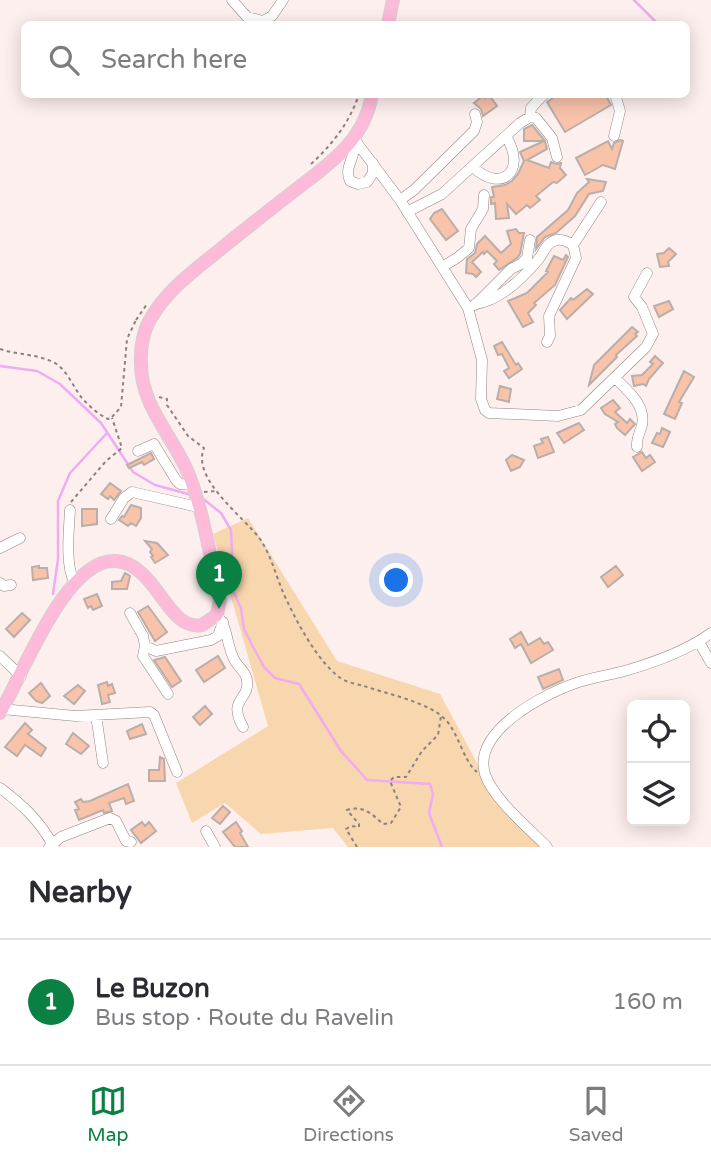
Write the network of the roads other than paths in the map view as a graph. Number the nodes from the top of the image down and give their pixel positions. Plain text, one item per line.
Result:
1 (232, 0) edge
2 (283, 0) edge
3 (393, 0) edge
4 (389, 21) edge
5 (369, 98) edge
6 (540, 98) edge
7 (616, 98) edge
8 (475, 114) dead end
9 (530, 117) junction
10 (354, 133) junction
11 (506, 136) junction
12 (614, 136) dead end
13 (557, 157) dead end
14 (373, 163) junction
15 (473, 167) junction
16 (484, 195) dead end
17 (400, 200) junction
18 (601, 202) dead end
19 (407, 212) junction
20 (530, 240) dead end
21 (573, 245) junction
22 (442, 267) junction
23 (647, 273) dead end
24 (472, 306) junction
25 (547, 342) dead end
26 (615, 378) junction
27 (637, 447) dead end
28 (138, 451) dead end
29 (195, 497) junction
30 (70, 510) road end
31 (111, 519) dead end
32 (20, 538) dead end
33 (0, 548) edge
34 (74, 581) junction
35 (130, 613) dead end
36 (220, 618) junction
37 (711, 633) edge
38 (699, 642) junction
39 (145, 646) junction
40 (0, 656) edge
41 (711, 663) edge
42 (21, 676) junction
43 (168, 694) dead end
44 (1, 711) edge
45 (96, 715) junction
46 (243, 727) dead end
47 (103, 763) dead end
48 (177, 772) dead end
49 (0, 788) edge
50 (206, 831) dead end
51 (131, 842) dead end
52 (52, 846) edge
53 (215, 847) edge
54 (547, 847) edge

1 - 2 street
3 - 4 main road
5 - 10 main road
6 - 9 street
7 - 12 street
8 - 17 street
9 - 11 street
9 - 13 street
10 - 14 street
10 - 14 street
10 - 29 main road
11 - 15 street
11 - 15 street
14 - 17 street
15 - 19 street
16 - 22 street
17 - 19 street
18 - 21 street
19 - 22 street
20 - 24 street
21 - 24 street
21 - 25 street
22 - 24 street
23 - 26 street
24 - 26 street
26 - 27 street
28 - 29 street
29 - 31 street
29 - 36 main road
30 - 34 street
32 - 33 street
34 - 36 main road
34 - 42 main road
35 - 39 street
36 - 39 street
36 - 46 street
37 - 38 street
38 - 41 street
38 - 54 street
39 - 43 street
40 - 42 street
42 - 44 main road
44 - 45 street
45 - 47 street
45 - 48 street
49 - 52 street
50 - 53 street
51 - 52 street

